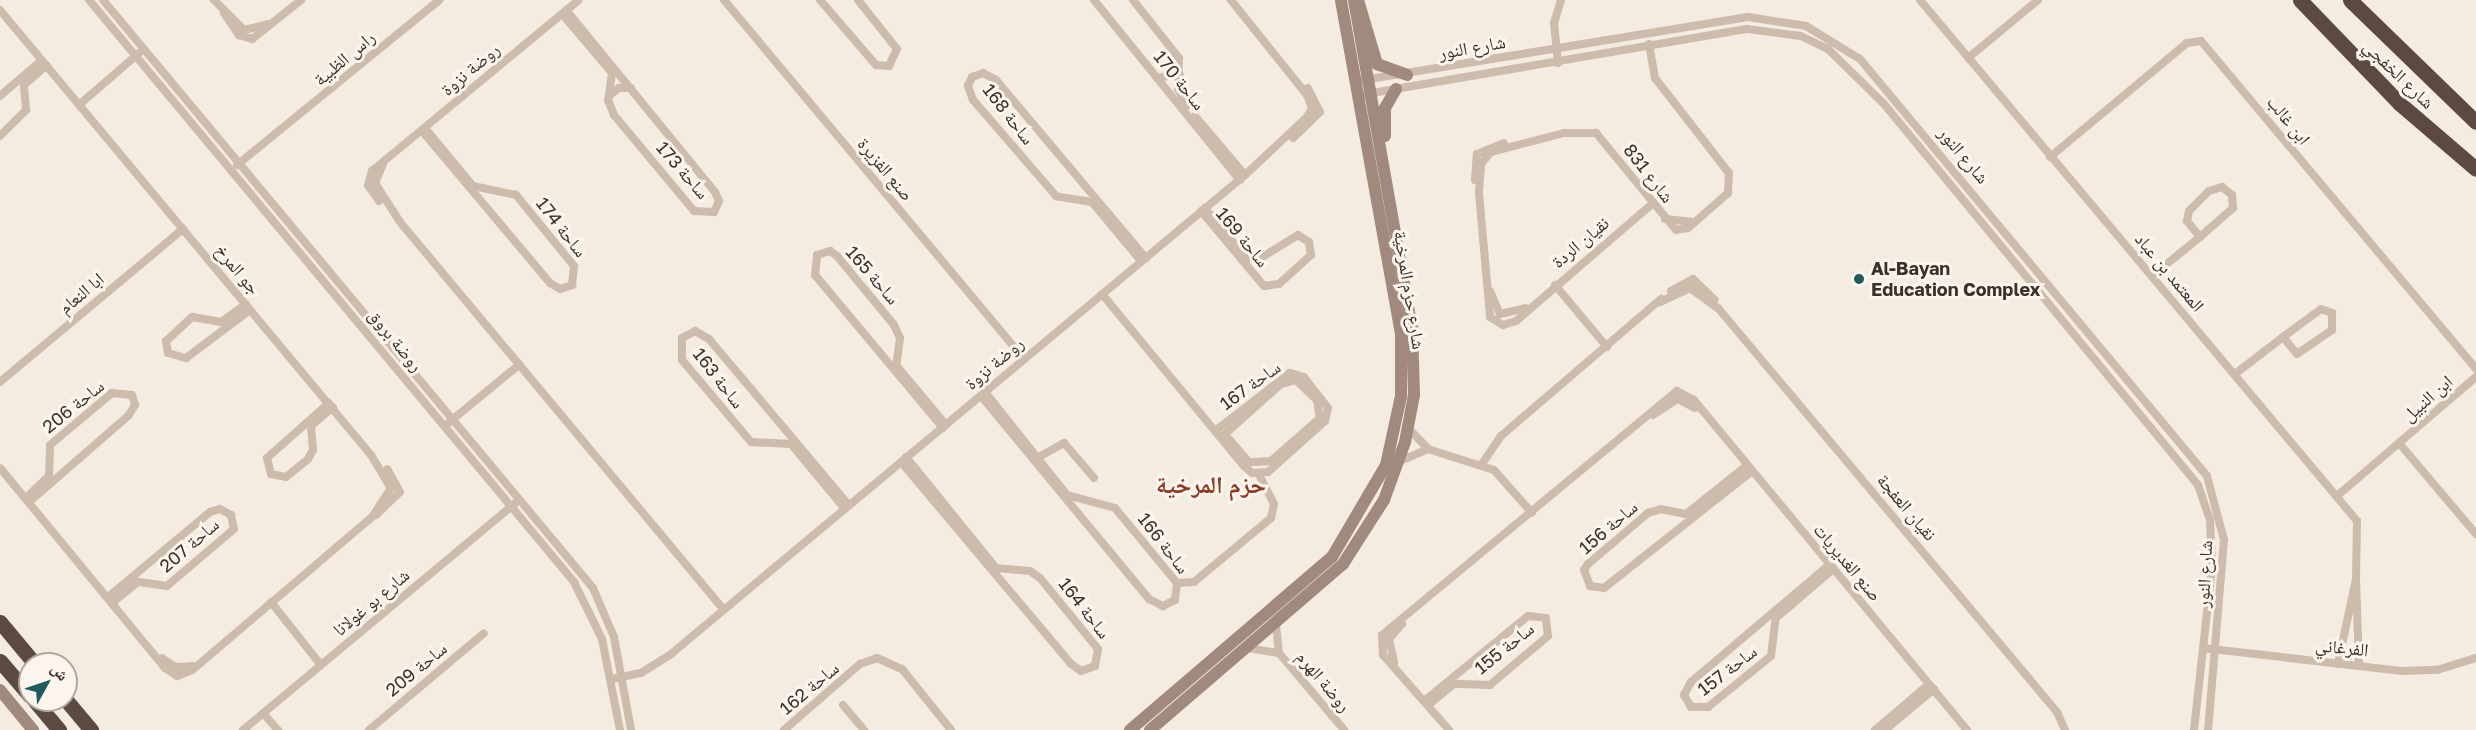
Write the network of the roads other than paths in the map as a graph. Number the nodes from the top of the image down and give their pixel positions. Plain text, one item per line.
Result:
1 (89, 0) edge
2 (103, 0) edge
3 (214, 0) edge
4 (301, 0) edge
5 (437, 0) edge
6 (579, 0) edge
7 (724, 0) edge
8 (820, 0) edge
9 (858, 0) edge
10 (1094, 0) edge
11 (1133, 0) edge
12 (1231, 0) edge
13 (1341, 0) edge
14 (1356, 0) edge
15 (1561, 0) edge
16 (1920, 0) edge
17 (2038, 0) edge
18 (2300, 0) edge
19 (2350, 0) edge
20 (0, 10) edge
21 (564, 12) junction
22 (1649, 44) junction
23 (1556, 48) junction
24 (144, 49) junction
25 (136, 56) junction
26 (1968, 58) junction
27 (44, 62) junction
28 (1558, 63) junction
29 (1180, 74) junction
30 (1407, 75) junction
31 (1157, 78) junction
32 (1362, 80) junction
33 (631, 88) junction
34 (1396, 89) junction
35 (3, 93) edge
36 (1364, 94) junction
37 (24, 95) junction
38 (609, 96) junction
39 (80, 104) junction
40 (2476, 122) edge
41 (424, 130) junction
42 (1563, 134) joint
43 (0, 136) edge
44 (2050, 157) junction
45 (243, 165) junction
46 (2476, 169) edge
47 (233, 173) junction
48 (1386, 173) junction
49 (1243, 178) junction
50 (1080, 180) junction
51 (493, 190) junction
52 (1075, 201) junction
53 (1652, 204) junction
54 (1203, 210) junction
55 (488, 211) junction
56 (183, 229) junction
57 (2200, 237) junction
58 (1263, 257) junction
59 (1144, 259) junction
60 (1254, 276) junction
61 (2152, 276) junction
62 (1555, 285) junction
63 (1104, 293) junction
64 (2062, 298) junction
65 (248, 307) junction
66 (2052, 307) junction
67 (211, 319) junction
68 (2283, 337) junction
69 (213, 339) junction
70 (899, 344) junction
71 (1607, 347) junction
72 (878, 351) junction
73 (1024, 359) junction
74 (520, 364) junction
75 (2476, 369) edge
76 (2235, 374) junction
77 (2476, 377) edge
78 (0, 382) edge
79 (983, 394) junction
80 (331, 405) junction
81 (448, 423) junction
82 (779, 423) junction
83 (944, 427) junction
84 (1408, 428) junction
85 (294, 433) junction
86 (1220, 433) junction
87 (312, 439) junction
88 (772, 443) junction
89 (2399, 443) junction
90 (1428, 448) junction
91 (1037, 458) junction
92 (904, 459) junction
93 (1400, 461) junction
94 (48, 463) junction
95 (1482, 464) junction
96 (0, 468) edge
97 (69, 469) junction
98 (1749, 469) junction
99 (1259, 475) junction
100 (1094, 478) dead end
101 (2337, 496) junction
102 (520, 499) junction
103 (27, 500) junction
104 (1088, 501) junction
105 (512, 506) junction
106 (847, 507) junction
107 (1670, 512) junction
108 (1532, 513) junction
109 (1082, 518) junction
110 (1674, 533) junction
111 (2476, 534) edge
112 (146, 565) junction
113 (1831, 568) junction
114 (1016, 571) junction
115 (2356, 579) junction
116 (1177, 583) junction
117 (149, 585) junction
118 (1007, 588) junction
119 (110, 599) junction
120 (271, 602) junction
121 (724, 610) junction
122 (0, 622) edge
123 (1276, 625) junction
124 (1756, 627) junction
125 (484, 633) dead end
126 (1774, 633) junction
127 (1247, 648) junction
128 (2203, 648) junction
129 (2215, 649) junction
130 (25, 652) edge
131 (1279, 653) junction
132 (2476, 658) edge
133 (0, 661) edge
134 (321, 664) junction
135 (2338, 664) junction
136 (1465, 665) junction
137 (2359, 666) junction
138 (622, 678) junction
139 (612, 679) junction
140 (18, 682) edge
141 (1468, 685) junction
142 (1931, 687) junction
143 (0, 690) edge
144 (1426, 703) junction
145 (843, 705) dead end
146 (44, 712) edge
147 (76, 712) edge
148 (263, 713) junction
149 (1341, 729) edge
150 (33, 730) edge
151 (59, 730) edge
152 (91, 730) edge
153 (243, 730) edge
154 (278, 730) edge
155 (369, 730) edge
156 (620, 730) edge
157 (631, 730) edge
158 (784, 730) edge
159 (864, 730) edge
160 (950, 730) edge
161 (1130, 730) edge
162 (1150, 730) edge
163 (1449, 730) edge
164 (1875, 730) edge
165 (1885, 730) edge
166 (1967, 730) edge
167 (2065, 730) edge
168 (2194, 730) edge
169 (2208, 730) edge

1 - 25 street, روضة بروق
2 - 24 street, روضة بروق
3 - 4 street
5 - 45 street, راس الظبية
6 - 21 street, روضة نزوة
7 - 73 street, صنع الفزيرة
8 - 9 street
10 - 31 street, ساحة 170
11 - 29 street, ساحة 170
12 - 49 street, روضة نزوة
13 - 32 street, شارع حزم المرخية
14 - 30 street
14 - 32 street, شارع حزم المرخية
15 - 23 street
16 - 26 street, المعتمد بن عباد
17 - 26 street
18 - 46 highway, شارع الخفجي
19 - 40 highway, شارع الخفجي
20 - 27 street, جو المرخ
21 - 33 street, ساحة 173
21 - 38 street, ساحة 173
21 - 41 street, روضة نزوة
22 - 28 street, شارع النور
22 - 53 street, شارع 831
22 - 66 street, شارع النور
23 - 28 street
23 - 30 street, شارع النور
23 - 64 street, شارع النور
24 - 25 street
24 - 45 street, روضة بروق
25 - 39 street
25 - 47 street, روضة بروق
26 - 44 street, المعتمد بن عباد
27 - 35 street
27 - 37 street
27 - 39 street, جو المرخ
28 - 34 street, شارع النور
29 - 31 street
29 - 49 street, ساحة 170
30 - 32 street, شارع النور
31 - 49 street, ساحة 170
32 - 36 street, شارع حزم المرخية
33 - 38 street
33 - 38 street, ساحة 173
34 - 36 street, شارع النور
34 - 48 street
35 - 37 street
36 - 48 street, شارع حزم المرخية
36 - 161 street, شارع حزم المرخية
37 - 43 street
39 - 56 street, جو المرخ
41 - 51 street, ساحة 174
41 - 55 street, ساحة 174
41 - 74 street, روضة نزوة
42 - 53 street, شارع 831
42 - 62 street, نقيان الردة
44 - 61 street, المعتمد بن عباد
44 - 75 street, ابن غالب
45 - 47 street, راس الظبية
45 - 81 street, روضة بروق
47 - 81 street, روضة بروق
48 - 84 street, شارع حزم المرخية
49 - 54 street, روضة نزوة
50 - 52 street
50 - 52 street, ساحة 168
50 - 59 street, ساحة 168
51 - 55 street
51 - 55 street, ساحة 174
52 - 59 street, ساحة 168
53 - 62 street, نقيان الردة
54 - 58 street, ساحة 169
54 - 59 street, روضة نزوة
54 - 60 street, ساحة 169
56 - 65 street, جو المرخ
56 - 78 street, ابا النعام
57 - 57 street
57 - 61 street
58 - 60 street
58 - 60 street, ساحة 169
59 - 63 street, روضة نزوة
61 - 76 street, المعتمد بن عباد
62 - 71 street
63 - 73 street, روضة نزوة
63 - 86 street, ساحة 167
64 - 66 street
64 - 129 street, شارع النور
65 - 67 street
65 - 69 street
65 - 80 street, جو المرخ
66 - 128 street, شارع النور
67 - 69 street
67 - 69 street
68 - 68 street
68 - 76 street
70 - 72 street
70 - 72 street, ساحة 165
70 - 83 street, ساحة 165
71 - 95 street, نقيان العفجة
71 - 167 street, نقيان العفجة
72 - 83 street, ساحة 165
73 - 79 street, روضة نزوة
74 - 81 street
74 - 121 street, روضة نزوة
76 - 101 street, المعتمد بن عباد
77 - 89 street, ابن النبيل
79 - 83 street, روضة نزوة
79 - 91 street, ساحة 166
79 - 109 street, ساحة 166
80 - 85 street
80 - 87 street
80 - 120 street, جو المرخ
81 - 102 street, روضة بروق
81 - 105 street, روضة بروق
82 - 88 street
82 - 88 street, ساحة 163
82 - 106 street, ساحة 163
83 - 92 street, روضة نزوة
84 - 90 street
84 - 93 street, شارع حزم المرخية
85 - 87 street
85 - 87 street
86 - 86 street, ساحة 167
86 - 99 street, ساحة 167
86 - 99 street, ساحة 167
88 - 106 street, ساحة 163
89 - 101 street, ابن النبيل
89 - 111 street, ابن النبيل
90 - 93 street
90 - 95 street
91 - 100 street
91 - 104 street, ساحة 166
92 - 106 street, روضة نزوة
92 - 114 street, ساحة 164
92 - 118 street, ساحة 164
93 - 123 street, شارع حزم المرخية
94 - 97 street
94 - 97 street, ساحة 206
94 - 103 street, ساحة 206
95 - 108 street
96 - 103 street, جو المرخ
97 - 103 street, ساحة 206
98 - 107 street, ساحة 156
98 - 108 street, صنع الغديريات
98 - 110 street, ساحة 156
98 - 113 street, صنع الغديريات
99 - 116 street, ساحة 167
101 - 115 street, المعتمد بن عباد
102 - 105 street, شارع بو غولانا
102 - 138 street, روضة بروق
103 - 119 street, جو المرخ
104 - 109 street
104 - 116 street, ساحة 166
105 - 134 street, شارع بو غولانا
105 - 139 street, روضة بروق
106 - 121 street, روضة نزوة
107 - 110 street
107 - 110 street, ساحة 156
108 - 144 street, صنع الغديريات
109 - 116 street, ساحة 166
112 - 117 street
112 - 117 street, ساحة 207
112 - 119 street, ساحة 207
113 - 124 street, ساحة 157
113 - 126 street, ساحة 157
113 - 142 street, صنع الغديريات
114 - 118 street
114 - 118 street, ساحة 164
115 - 135 street, المعتمد بن عباد
115 - 137 street, المعتمد بن عباد
117 - 119 street, ساحة 207
119 - 120 street, جو المرخ
120 - 134 street
121 - 138 street, روضة نزوة
122 - 130 highway
123 - 127 street, شارع حزم المرخية
123 - 131 street, روضة الهرم
124 - 126 street
124 - 126 street, ساحة 157
125 - 155 street, ساحة 209
127 - 131 street, روضة الهرم
127 - 162 street, شارع حزم المرخية
128 - 129 street, الفرغاني
128 - 168 street, شارع النور
129 - 135 street, الفرغاني
129 - 169 street, شارع النور
131 - 149 street, روضة الهرم
132 - 137 street, الفرغاني
133 - 140 highway
134 - 148 street, شارع بو غولانا
135 - 137 street, الفرغاني
136 - 141 street
136 - 141 street, ساحة 155
136 - 144 street, ساحة 155
138 - 139 street, روضة نزوة
138 - 157 street, روضة بروق
139 - 156 street, روضة بروق
141 - 144 street, ساحة 155
142 - 164 street
142 - 165 street
142 - 166 street, صنع الغديريات
143 - 150 street
144 - 163 street, صنع الغديريات
145 - 159 street
146 - 151 highway
147 - 152 highway
148 - 153 street, شارع بو غولانا
148 - 154 street
158 - 160 street, ساحة 162

